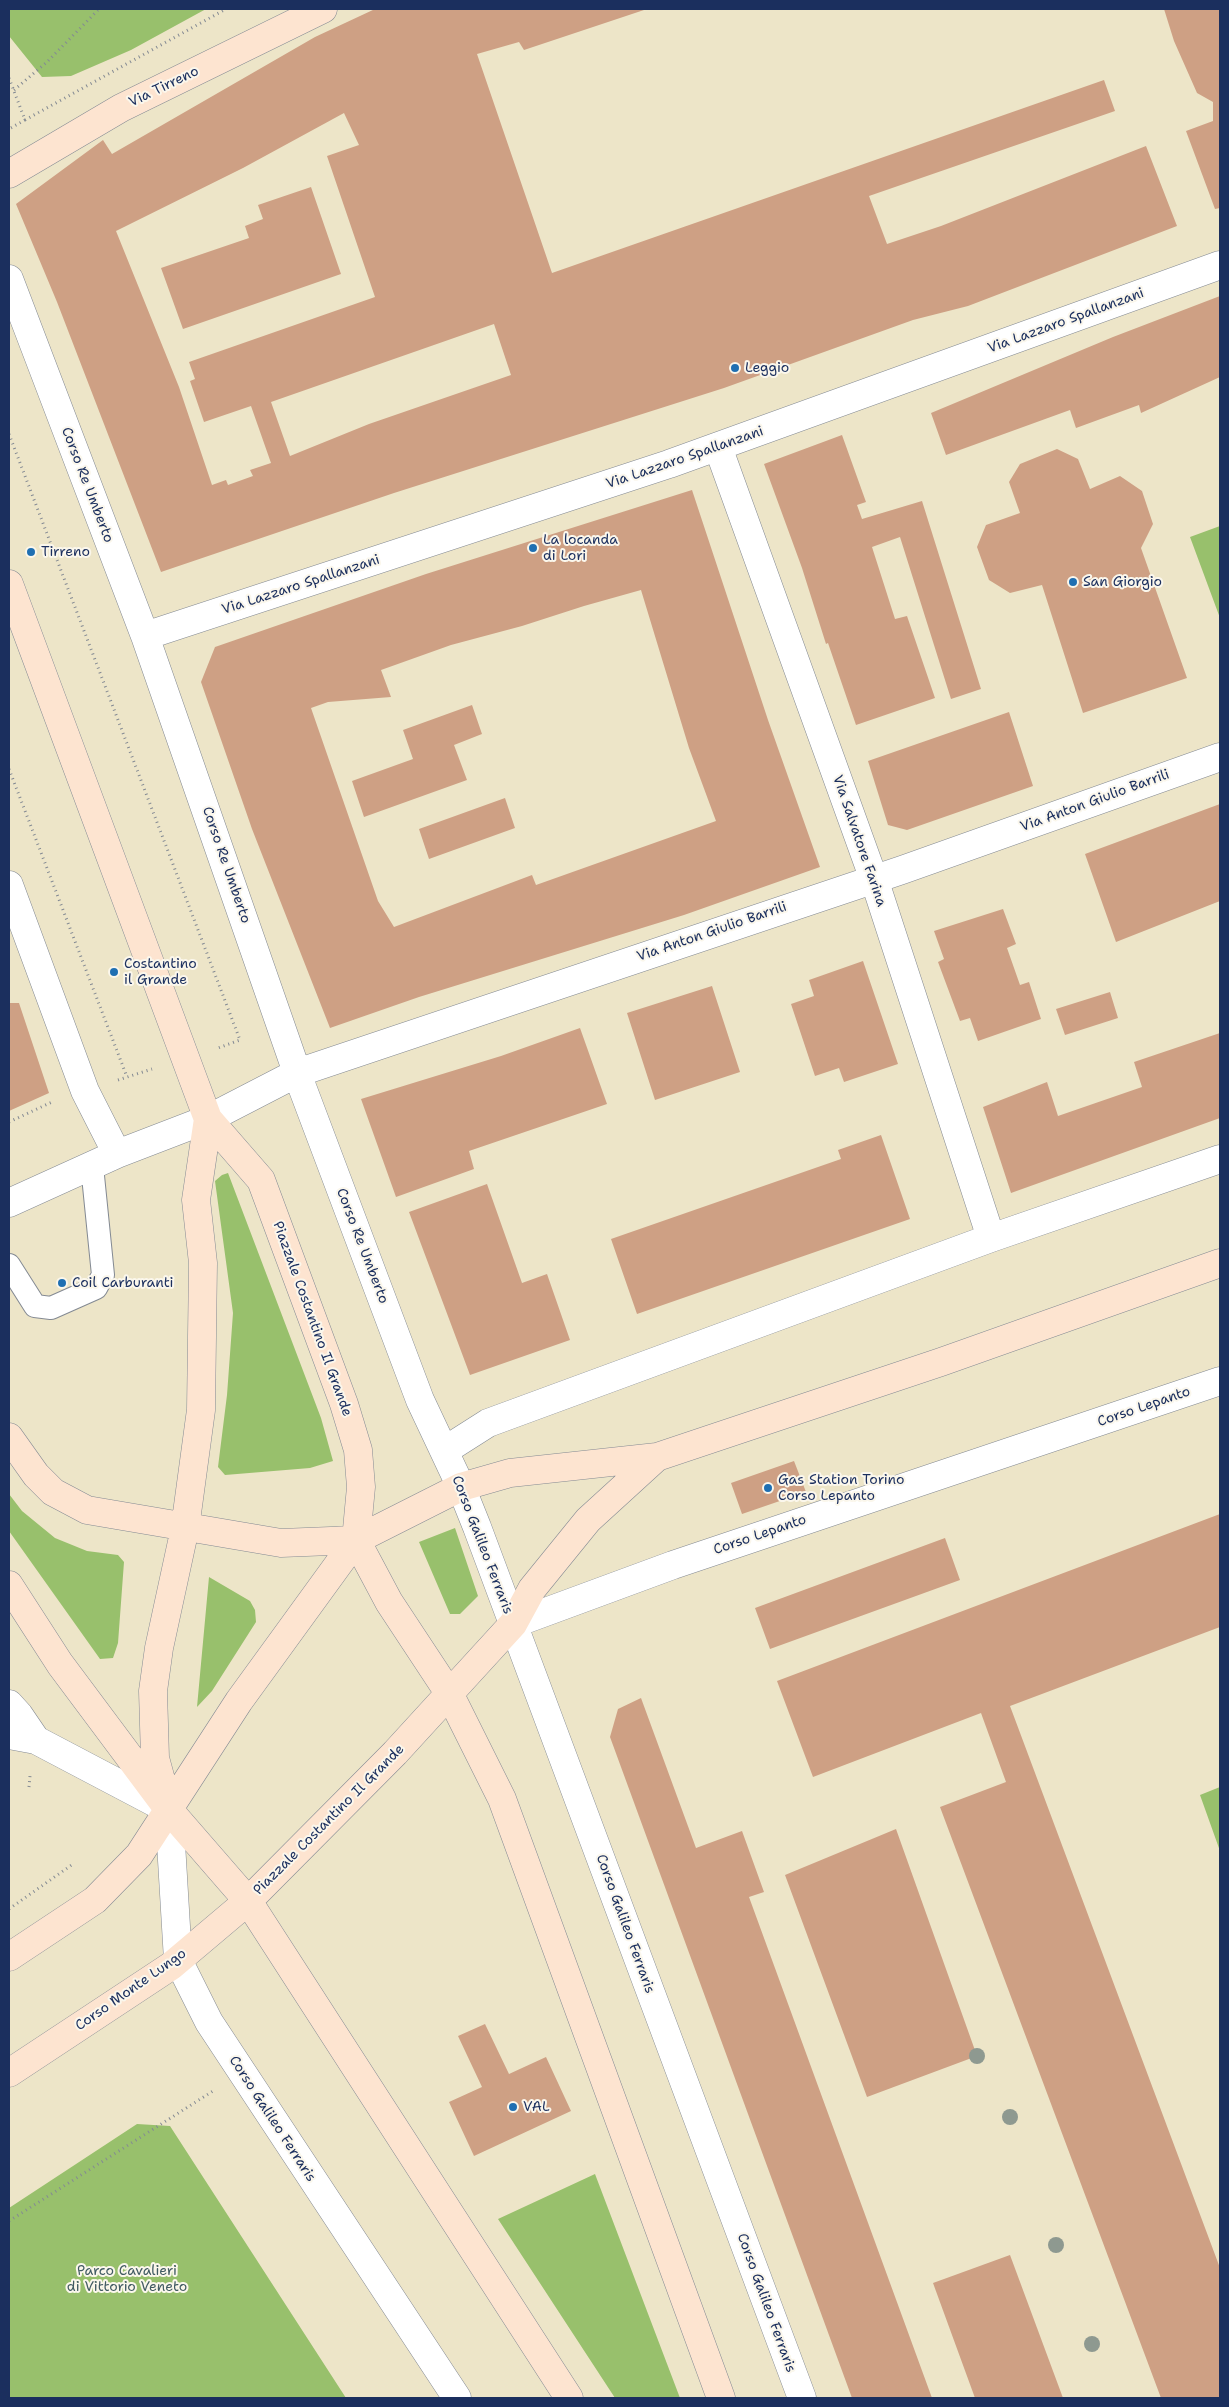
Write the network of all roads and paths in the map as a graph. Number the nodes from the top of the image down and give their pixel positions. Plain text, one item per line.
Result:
1 (99, 9) edge
2 (226, 9) edge
3 (324, 9) edge
4 (9, 78) edge
5 (14, 90) junction
6 (25, 120) junction
7 (9, 129) edge
8 (9, 174) edge
9 (1220, 265) edge
10 (9, 279) edge
11 (9, 434) edge
12 (718, 447) junction
13 (9, 584) edge
14 (145, 636) junction
15 (1220, 757) edge
16 (9, 769) edge
17 (874, 879) junction
18 (9, 885) edge
19 (186, 1058) junction
20 (298, 1073) junction
21 (127, 1077) junction
22 (85, 1091) junction
23 (208, 1119) junction
24 (9, 1122) edge
25 (117, 1154) junction
26 (1220, 1159) edge
27 (92, 1166) junction
28 (9, 1204) edge
29 (991, 1238) junction
30 (1220, 1264) edge
31 (9, 1265) edge
32 (1220, 1381) edge
33 (9, 1437) edge
34 (444, 1451) junction
35 (657, 1457) junction
36 (461, 1487) junction
37 (185, 1528) junction
38 (356, 1540) junction
39 (9, 1585) edge
40 (513, 1624) junction
41 (449, 1692) junction
42 (9, 1704) edge
43 (9, 1734) edge
44 (36, 1740) junction
45 (169, 1810) junction
46 (73, 1864) dead end
47 (248, 1901) junction
48 (9, 1909) edge
49 (9, 1957) edge
50 (178, 1960) junction
51 (9, 2073) edge
52 (221, 2097) dead end
53 (9, 2221) edge
54 (457, 2398) edge
55 (569, 2398) edge
56 (721, 2398) edge
57 (802, 2398) edge

1 - 5 path
2 - 6 path
3 - 8 main road, Via Tirreno
4 - 5 path
5 - 6 path
6 - 7 path
9 - 12 street, Via Lazzaro Spallanzani
10 - 14 street, Corso Re Umberto
11 - 19 path
12 - 14 street, Via Lazzaro Spallanzani
12 - 17 street, Via Salvatore Farina
13 - 19 main road
14 - 20 street, Corso Re Umberto
15 - 17 street, Via Anton Giulio Barrili
16 - 21 path
17 - 20 street, Via Anton Giulio Barrili
17 - 29 street, Via Salvatore Farina
18 - 22 street
19 - 21 path
19 - 23 main road
20 - 23 street, Via Anton Giulio Barrili
20 - 34 street, Corso Re Umberto
21 - 22 path
22 - 24 path
22 - 25 street
23 - 25 street
23 - 37 main road, Piazzale Costantino Il Grande
23 - 38 main road, Piazzale Costantino Il Grande
25 - 27 street
26 - 29 street
27 - 28 street
27 - 31 lane
29 - 34 street
30 - 35 main road
32 - 40 street, Corso Lepanto
33 - 37 main road
34 - 36 street, Corso Galileo Ferraris
35 - 36 main road
35 - 40 main road
36 - 38 main road
36 - 40 street, Corso Galileo Ferraris
37 - 38 main road
37 - 45 main road, Piazzale Costantino Il Grande
38 - 41 main road
38 - 45 main road
39 - 45 main road, Piazzale Costantino Il Grande
40 - 41 main road, Piazzale Costantino Il Grande
40 - 57 street, Corso Galileo Ferraris
41 - 47 main road, Piazzale Costantino Il Grande
41 - 56 main road
42 - 44 street, Piazzale Costantino Il Grande
43 - 44 street, Piazzale Costantino Il Grande
44 - 45 street, Piazzale Costantino Il Grande
45 - 47 main road, Piazzale Costantino Il Grande
45 - 49 main road
45 - 50 street, Corso Galileo Ferraris
46 - 48 path
47 - 50 main road, Corso Monte Lungo
47 - 55 main road
50 - 51 main road, Corso Monte Lungo
50 - 54 street, Corso Galileo Ferraris
52 - 53 path

